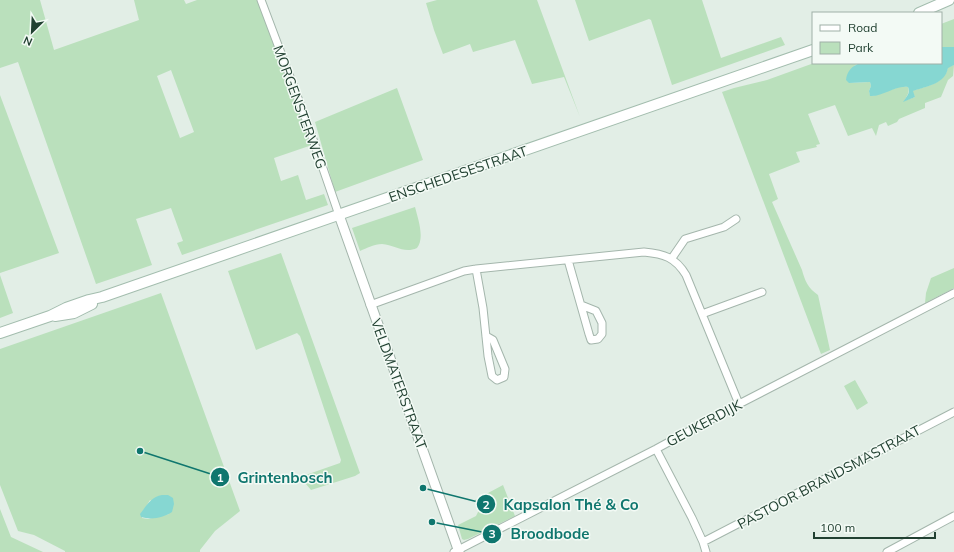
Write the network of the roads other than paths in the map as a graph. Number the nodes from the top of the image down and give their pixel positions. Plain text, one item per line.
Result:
1 (261, 0) edge
2 (949, 0) edge
3 (921, 12) edge
4 (812, 50) edge
5 (339, 215) junction
6 (736, 219) dead end
7 (672, 258) junction
8 (568, 260) junction
9 (476, 269) junction
10 (762, 292) dead end
11 (954, 293) edge
12 (370, 305) junction
13 (581, 305) junction
14 (702, 314) junction
15 (0, 333) edge
16 (486, 336) junction
17 (739, 404) junction
18 (954, 412) edge
19 (656, 449) junction
20 (954, 516) edge
21 (704, 542) junction
22 (457, 551) edge
23 (706, 552) edge
24 (887, 552) edge

1 - 5 street, MORGENSTERWEG
2 - 3 main road
4 - 5 main road, ENSCHEDESESTRAAT
5 - 12 street, VELDMATERSTRAAT
5 - 15 main road, ENSCHEDESESTRAAT
6 - 7 street
7 - 8 street
7 - 14 street
8 - 9 street
8 - 13 street
9 - 12 street
9 - 16 street
10 - 14 street
11 - 17 street, GEUKERDIJK
12 - 22 street, VELDMATERSTRAAT
13 - 13 street
14 - 17 street
16 - 16 street
17 - 19 street, GEUKERDIJK
18 - 21 street, PASTOOR BRANDSMASTRAAT
19 - 21 street
19 - 22 street, GEUKERDIJK
20 - 24 street
21 - 23 street

